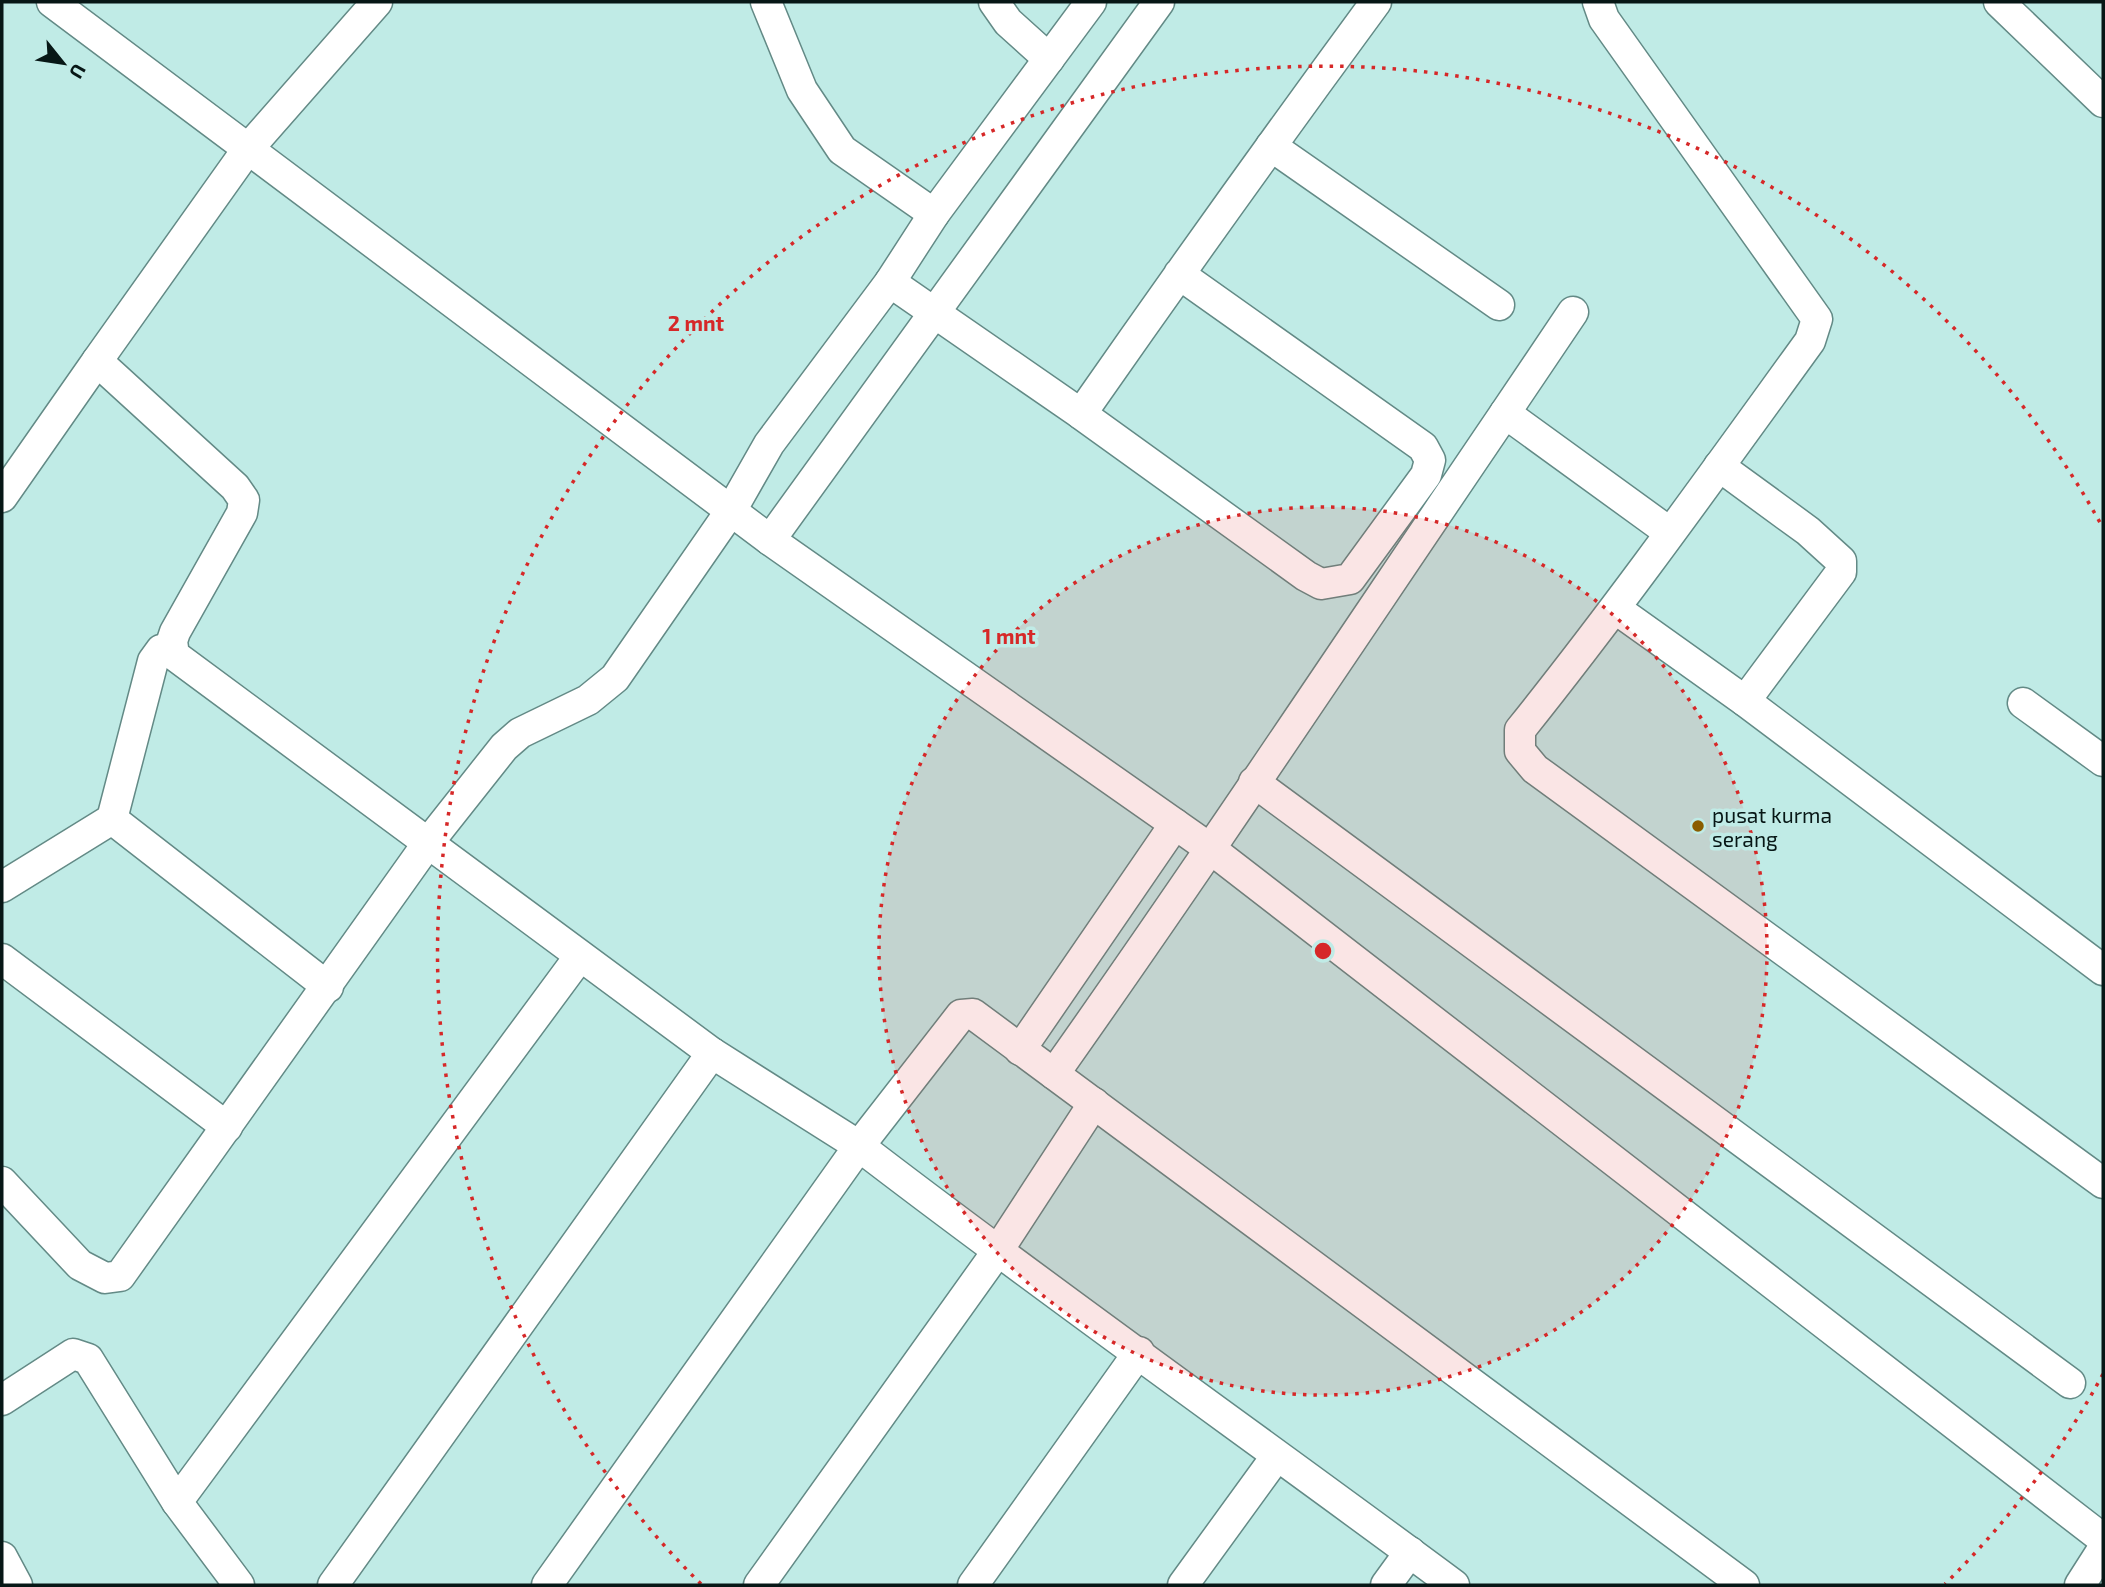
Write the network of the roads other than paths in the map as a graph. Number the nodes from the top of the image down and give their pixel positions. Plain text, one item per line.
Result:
1 (52, 2) edge
2 (377, 2) edge
3 (766, 2) edge
4 (995, 2) edge
5 (1091, 2) edge
6 (1159, 2) edge
7 (1376, 2) edge
8 (1598, 2) edge
9 (1999, 2) edge
10 (1049, 60) junction
11 (2103, 102) edge
12 (1270, 146) junction
13 (247, 150) junction
14 (934, 214) junction
15 (1179, 274) junction
16 (890, 282) junction
17 (1499, 305) dead end
18 (934, 311) junction
19 (1573, 312) dead end
20 (97, 361) junction
21 (1505, 413) junction
22 (1081, 414) junction
23 (1719, 466) junction
24 (2, 497) edge
25 (732, 509) junction
26 (1668, 532) junction
27 (770, 540) junction
28 (1616, 610) junction
29 (172, 648) junction
30 (1745, 701) junction
31 (2023, 703) dead end
32 (2103, 761) edge
33 (1254, 782) junction
34 (112, 819) junction
35 (1175, 824) junction
36 (428, 843) junction
37 (1212, 850) junction
38 (2, 887) edge
39 (580, 956) junction
40 (2, 959) edge
41 (2103, 970) edge
42 (328, 987) junction
43 (1020, 1050) junction
44 (712, 1053) junction
45 (1054, 1074) junction
46 (1094, 1103) junction
47 (227, 1127) junction
48 (859, 1146) junction
49 (2, 1182) edge
50 (2103, 1183) edge
51 (997, 1252) junction
52 (1139, 1352) junction
53 (2070, 1382) dead end
54 (2, 1400) edge
55 (1276, 1457) junction
56 (177, 1502) junction
57 (2103, 1539) edge
58 (2103, 1549) edge
59 (1410, 1552) junction
60 (2, 1556) edge
61 (18, 1585) edge
62 (239, 1585) edge
63 (333, 1585) edge
64 (547, 1585) edge
65 (758, 1585) edge
66 (973, 1585) edge
67 (1183, 1585) edge
68 (1386, 1585) edge
69 (1454, 1585) edge
70 (1744, 1585) edge
71 (2080, 1585) edge

1 - 13 street
2 - 13 street
3 - 14 street
4 - 10 street
5 - 10 street
6 - 18 street
7 - 12 street
8 - 23 street
9 - 11 street
10 - 14 street
12 - 15 street
12 - 17 street
13 - 20 street
13 - 25 street
14 - 16 street
15 - 22 street
15 - 22 street
16 - 18 street
16 - 25 street
18 - 22 street
18 - 27 street
19 - 21 street
20 - 24 street
20 - 29 street
21 - 26 street
21 - 33 street
23 - 26 street
23 - 30 street
25 - 27 street
25 - 36 street
26 - 28 street
27 - 35 street
28 - 30 street
28 - 50 street
29 - 34 street
29 - 36 street
30 - 41 street
31 - 32 street
33 - 37 street
33 - 53 street
34 - 38 street
34 - 42 street
35 - 37 street
35 - 43 street
36 - 39 street
36 - 42 street
37 - 45 street
37 - 57 street
39 - 44 street
39 - 56 street
40 - 47 street
42 - 47 street
43 - 45 street
43 - 48 street
44 - 48 street
44 - 63 street
45 - 46 street
46 - 51 street
46 - 70 street
47 - 49 street
48 - 51 street
48 - 64 street
51 - 52 street
51 - 65 street
52 - 55 street
52 - 66 street
54 - 56 street
55 - 59 street
55 - 67 street
56 - 62 street
58 - 71 street
59 - 68 street
59 - 69 street
60 - 61 street

